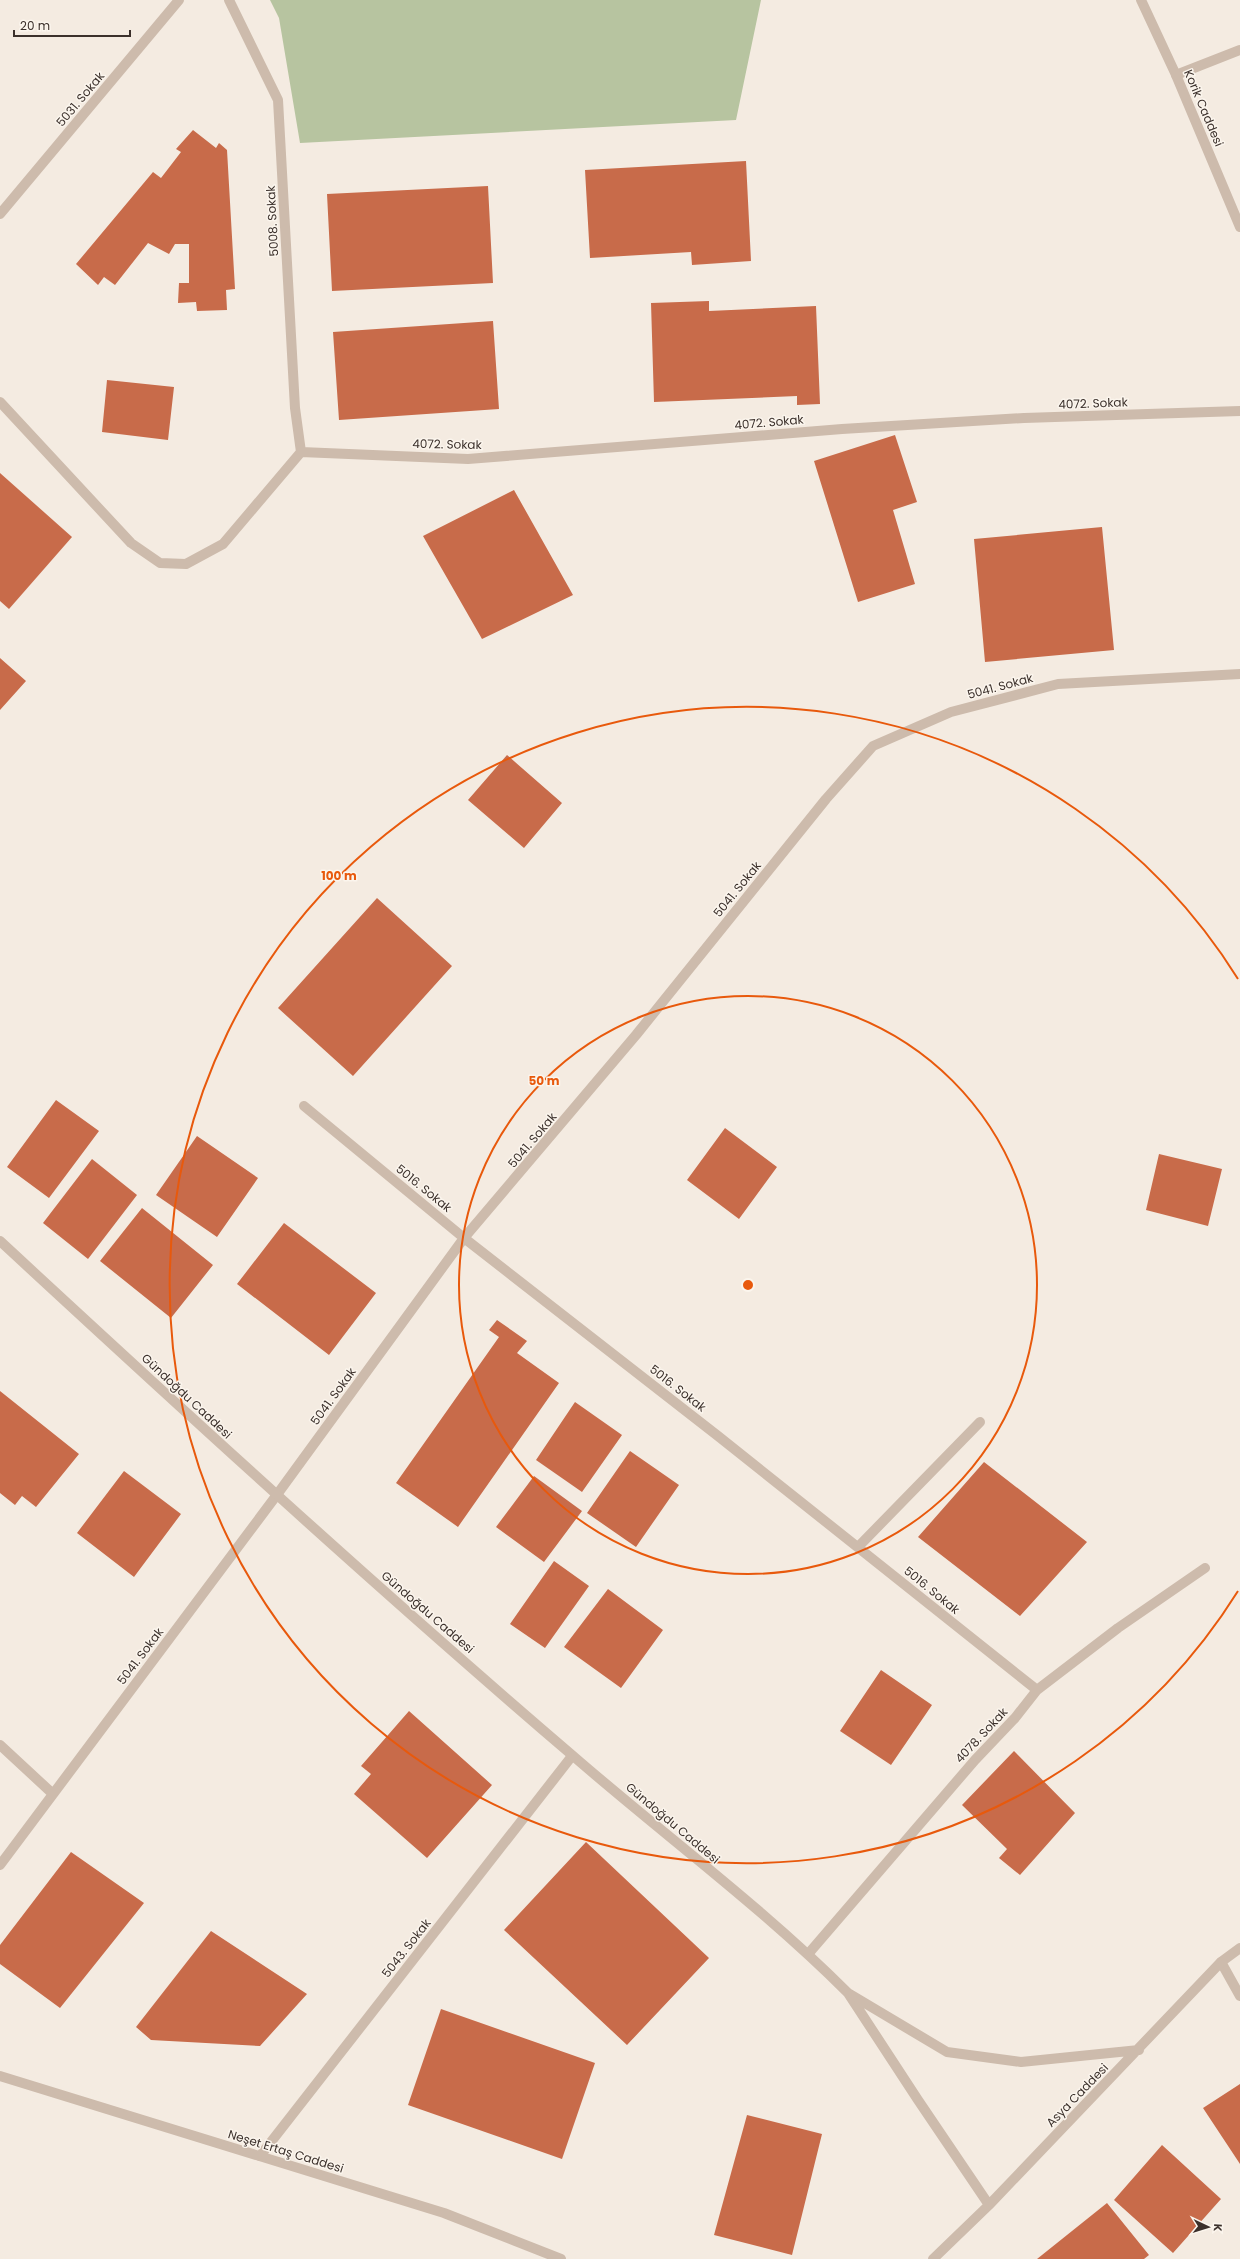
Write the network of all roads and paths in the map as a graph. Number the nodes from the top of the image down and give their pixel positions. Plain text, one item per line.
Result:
1 (179, 0) edge
2 (229, 0) edge
3 (1141, 0) edge
4 (1240, 50) edge
5 (1176, 75) junction
6 (0, 214) edge
7 (1240, 227) edge
8 (0, 402) edge
9 (1240, 411) edge
10 (300, 452) junction
11 (1240, 674) edge
12 (304, 1106) dead end
13 (464, 1238) junction
14 (0, 1241) edge
15 (980, 1422) dead end
16 (276, 1496) junction
17 (858, 1547) junction
18 (1205, 1568) dead end
19 (1037, 1690) junction
20 (0, 1745) edge
21 (572, 1756) junction
22 (53, 1794) junction
23 (0, 1864) edge
24 (1240, 1948) edge
25 (809, 1953) junction
26 (1221, 1962) junction
27 (848, 1993) junction
28 (1240, 1996) edge
29 (1138, 2050) junction
30 (0, 2076) edge
31 (260, 2156) junction
32 (989, 2205) junction
33 (561, 2259) edge
34 (933, 2259) edge

1 - 6 street, 5031. Sokak
2 - 10 street, 5008. Sokak
3 - 5 street, Korik Caddesi
4 - 5 street
5 - 7 street, Korik Caddesi
8 - 10 street
9 - 10 street, 4072. Sokak
11 - 13 street, 5041. Sokak
12 - 13 street, 5016. Sokak
13 - 16 street, 5041. Sokak
13 - 17 street, 5016. Sokak
14 - 16 street, Gündoğdu Caddesi
15 - 17 street
16 - 21 street, Gündoğdu Caddesi
16 - 22 street, 5041. Sokak
17 - 19 street, 5016. Sokak
18 - 19 street, 4078. Sokak
19 - 25 street, 4078. Sokak
20 - 22 street
21 - 25 street, Gündoğdu Caddesi
21 - 31 street, 5043. Sokak
22 - 23 street, 5041. Sokak
24 - 26 street, Asya Caddesi
25 - 27 street, Gündoğdu Caddesi
26 - 28 street
26 - 29 street, Asya Caddesi
27 - 29 street
27 - 32 street
29 - 32 street, Asya Caddesi
30 - 31 street, Neşet Ertaş Caddesi
31 - 33 street, Neşet Ertaş Caddesi
32 - 34 street, Asya Caddesi

